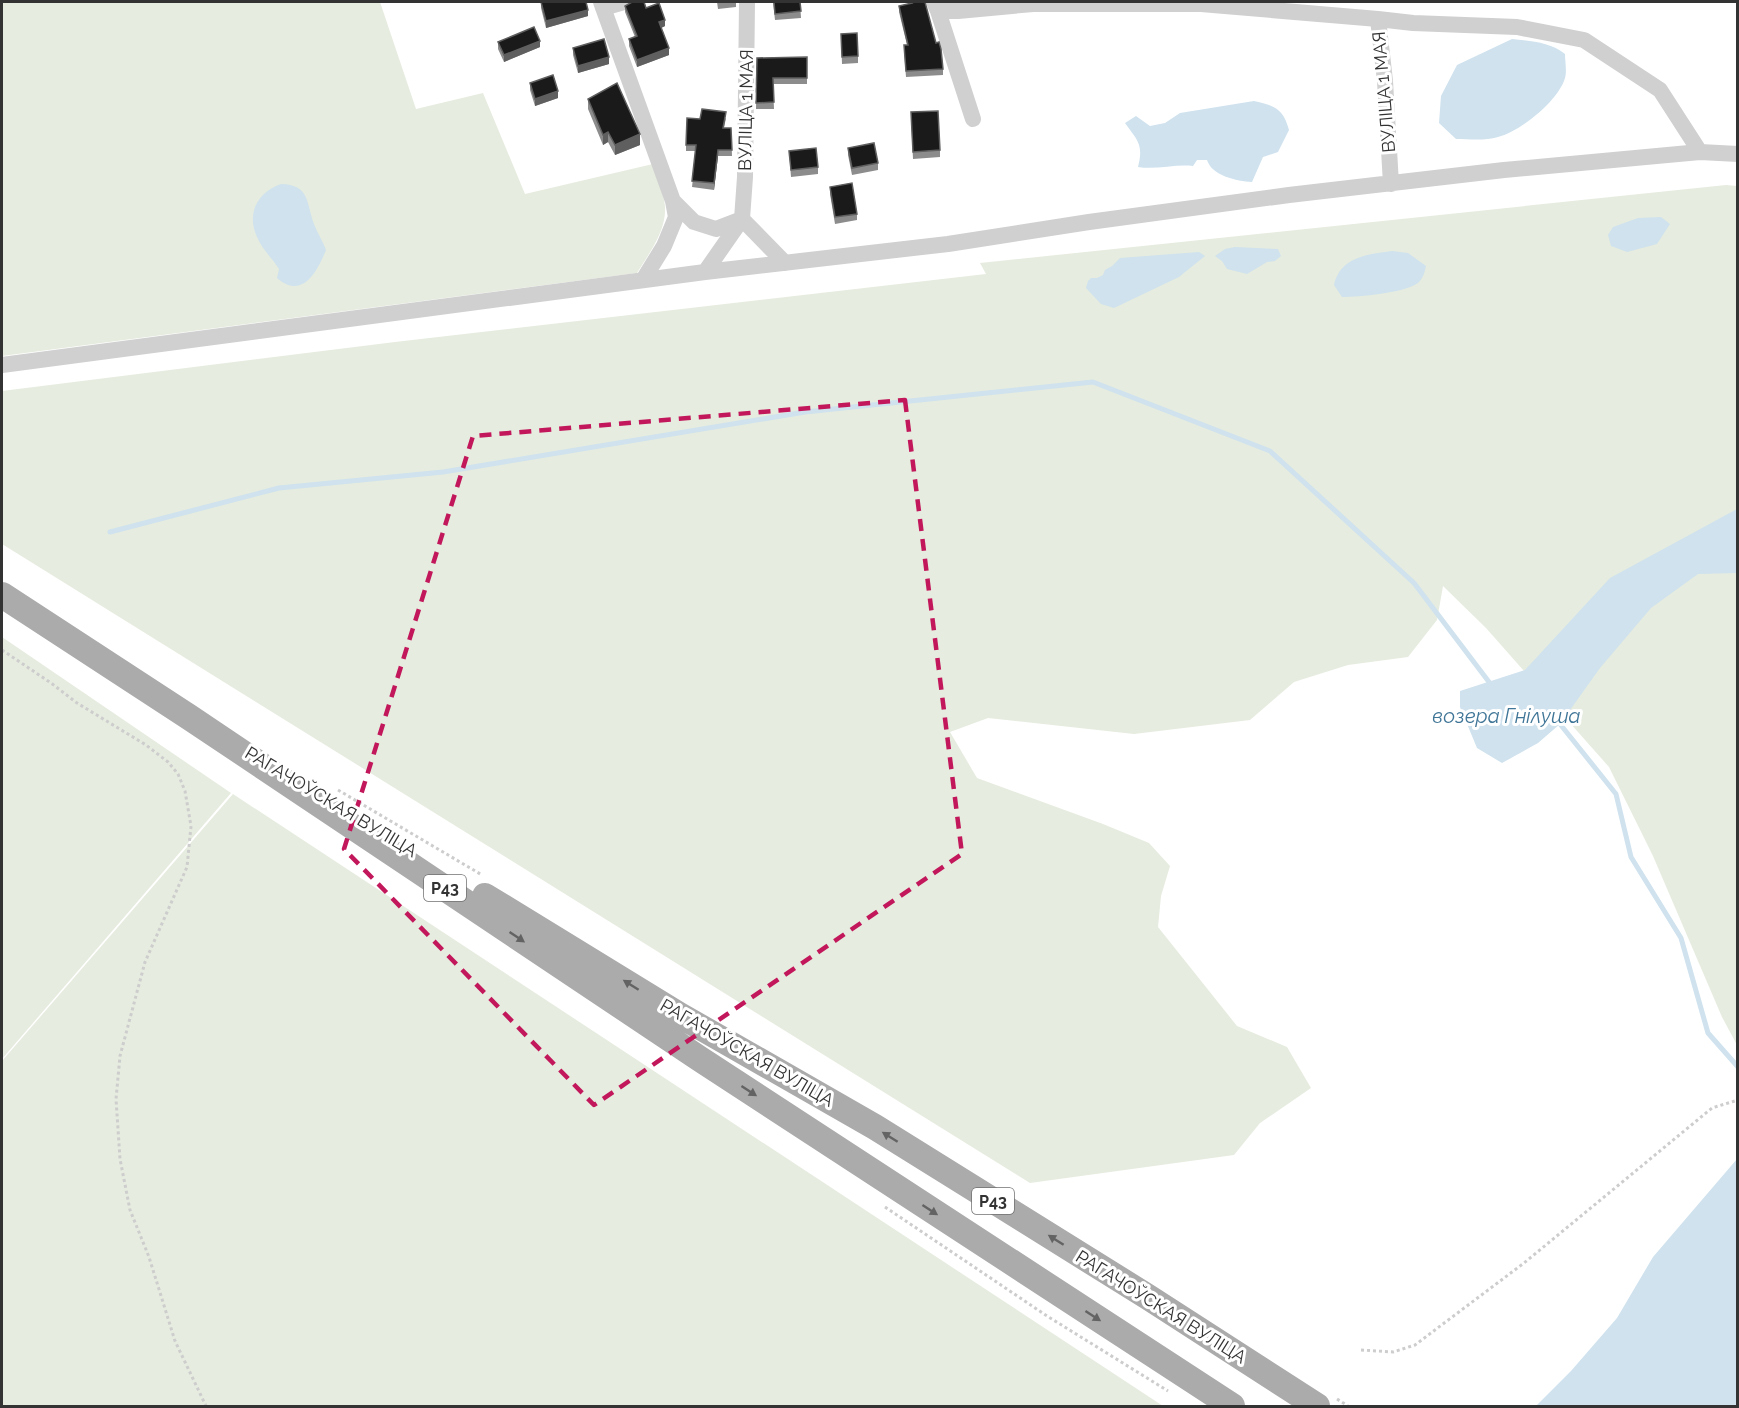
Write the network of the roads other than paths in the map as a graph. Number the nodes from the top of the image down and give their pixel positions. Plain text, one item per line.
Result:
1 (624, 2) edge
2 (747, 2) edge
3 (602, 5) edge
4 (936, 6) edge
5 (1378, 19) junction
6 (973, 119) dead end
7 (1700, 152) junction
8 (1737, 154) edge
9 (1391, 184) junction
10 (673, 201) junction
11 (742, 219) junction
12 (785, 263) junction
13 (705, 272) junction
14 (643, 280) junction
15 (2, 365) edge
16 (2, 595) edge
17 (189, 717) junction
18 (1309, 1401) edge
19 (1232, 1407) edge

1 - 3 street
2 - 11 street, ВУЛІЦА 1 МАЯ
3 - 10 street
4 - 5 street, ВУЛІЦА 1 МАЯ
4 - 6 street
5 - 7 street
5 - 9 street, ВУЛІЦА 1 МАЯ
7 - 8 street
7 - 9 street
9 - 12 street
10 - 11 street
10 - 14 street
11 - 12 street
11 - 13 street
12 - 13 street
13 - 14 street
14 - 15 street
16 - 17 main road, РАГАЧОЎСКАЯ ВУЛІЦА / Р43
18 -> 17 main road, РАГАЧОЎСКАЯ ВУЛІЦА / Р43
17 -> 19 main road, РАГАЧОЎСКАЯ ВУЛІЦА / Р43

